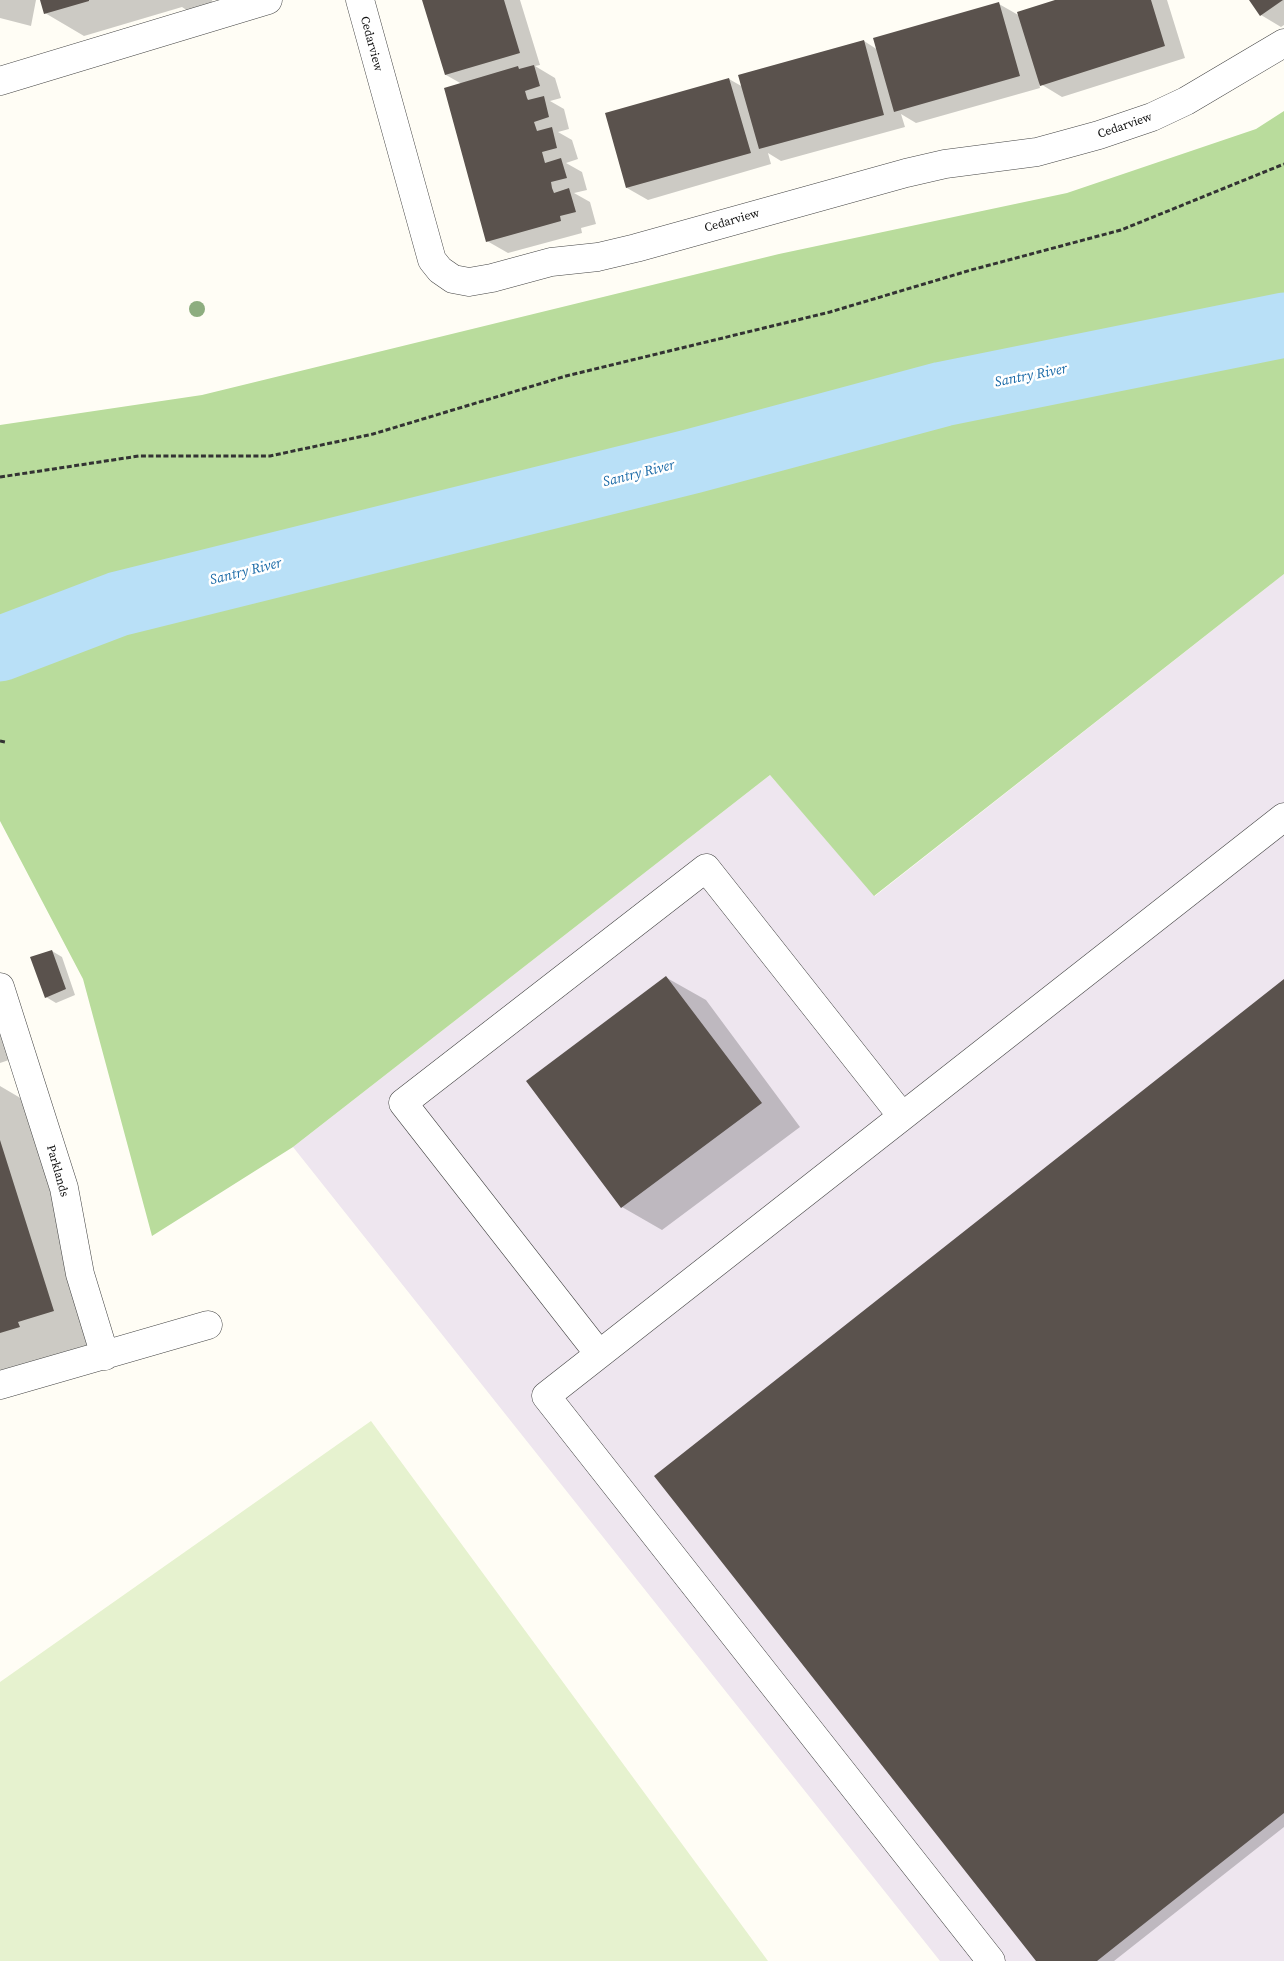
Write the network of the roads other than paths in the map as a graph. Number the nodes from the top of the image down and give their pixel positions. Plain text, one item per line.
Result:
1 (268, 0) edge
2 (360, 0) edge
3 (1284, 43) edge
4 (0, 81) edge
5 (1284, 817) edge
6 (0, 988) edge
7 (902, 1116) junction
8 (208, 1325) dead end
9 (599, 1354) junction
10 (105, 1356) junction
11 (0, 1386) edge
12 (991, 1961) edge

1 - 4 street
2 - 3 street, Cedarview
5 - 7 street
6 - 10 street, Parklands
7 - 9 street
7 - 9 street
8 - 10 street
9 - 12 street
10 - 11 street

